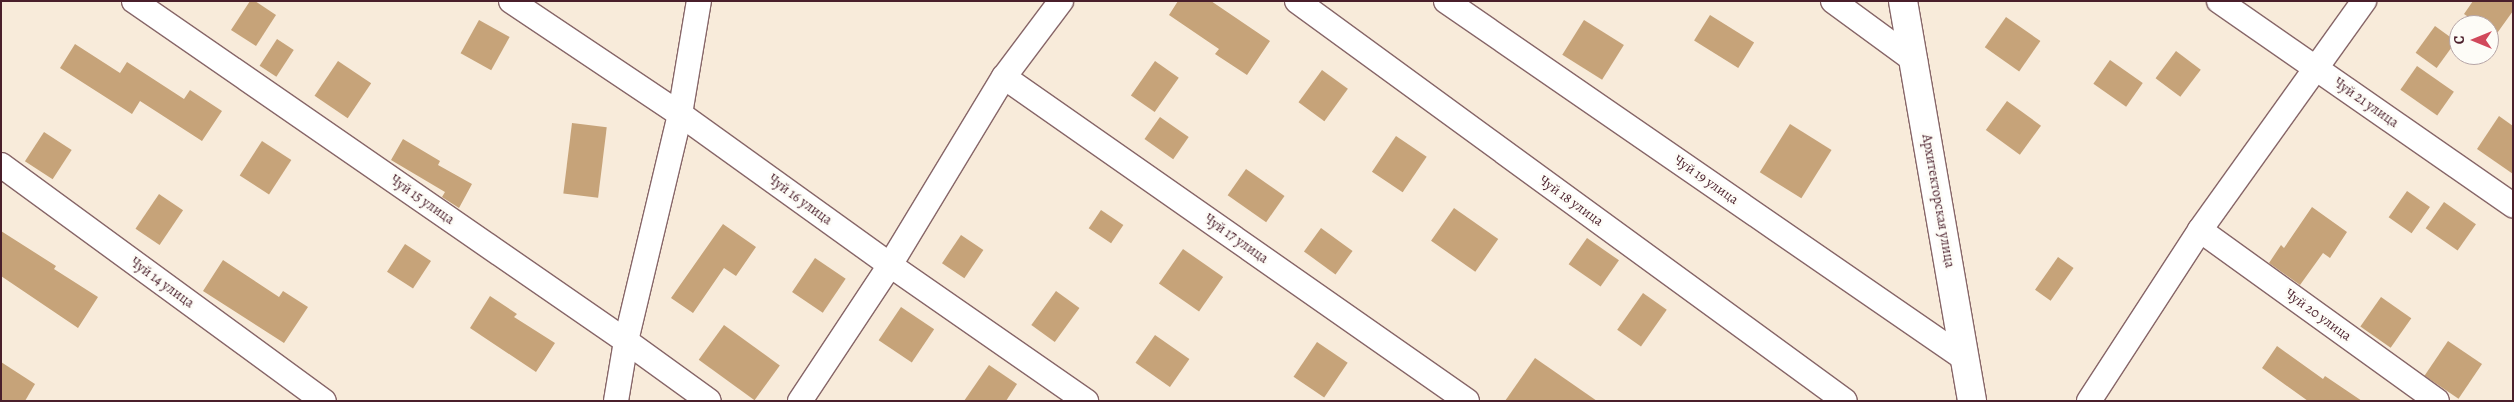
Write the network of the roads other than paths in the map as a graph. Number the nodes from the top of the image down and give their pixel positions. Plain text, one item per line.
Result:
1 (134, 1) edge
2 (511, 1) edge
3 (699, 1) edge
4 (1060, 1) edge
5 (1297, 1) edge
6 (1446, 1) edge
7 (1833, 1) edge
8 (1904, 1) edge
9 (2219, 1) edge
10 (2364, 1) edge
11 (1915, 61) junction
12 (2316, 68) junction
13 (1004, 77) junction
14 (680, 114) junction
15 (1, 165) edge
16 (2513, 205) edge
17 (2200, 230) junction
18 (890, 265) junction
19 (626, 341) junction
20 (1965, 359) junction
21 (324, 401) edge
22 (616, 401) edge
23 (708, 401) edge
24 (800, 401) edge
25 (1086, 401) edge
26 (1467, 401) edge
27 (1845, 401) edge
28 (1972, 401) edge
29 (2090, 401) edge
30 (2437, 401) edge

1 - 19 street, Чуй 15 улица
2 - 14 street, Чуй 16 улица
3 - 14 street
4 - 13 street
5 - 27 street, Чуй 18 улица
6 - 20 street, Чуй 19 улица
7 - 11 street
8 - 11 street, Архитекторская улица
9 - 12 street, Чуй 21 улица
10 - 12 street
11 - 20 street, Архитекторская улица
12 - 16 street, Чуй 21 улица
12 - 17 street
13 - 18 street
13 - 26 street, Чуй 17 улица
14 - 18 street, Чуй 16 улица
14 - 19 street
15 - 21 street, Чуй 14 улица
17 - 29 street
17 - 30 street, Чуй 20 улица
18 - 24 street
18 - 25 street, Чуй 16 улица
19 - 22 street
19 - 23 street, Чуй 15 улица
20 - 28 street, Архитекторская улица

